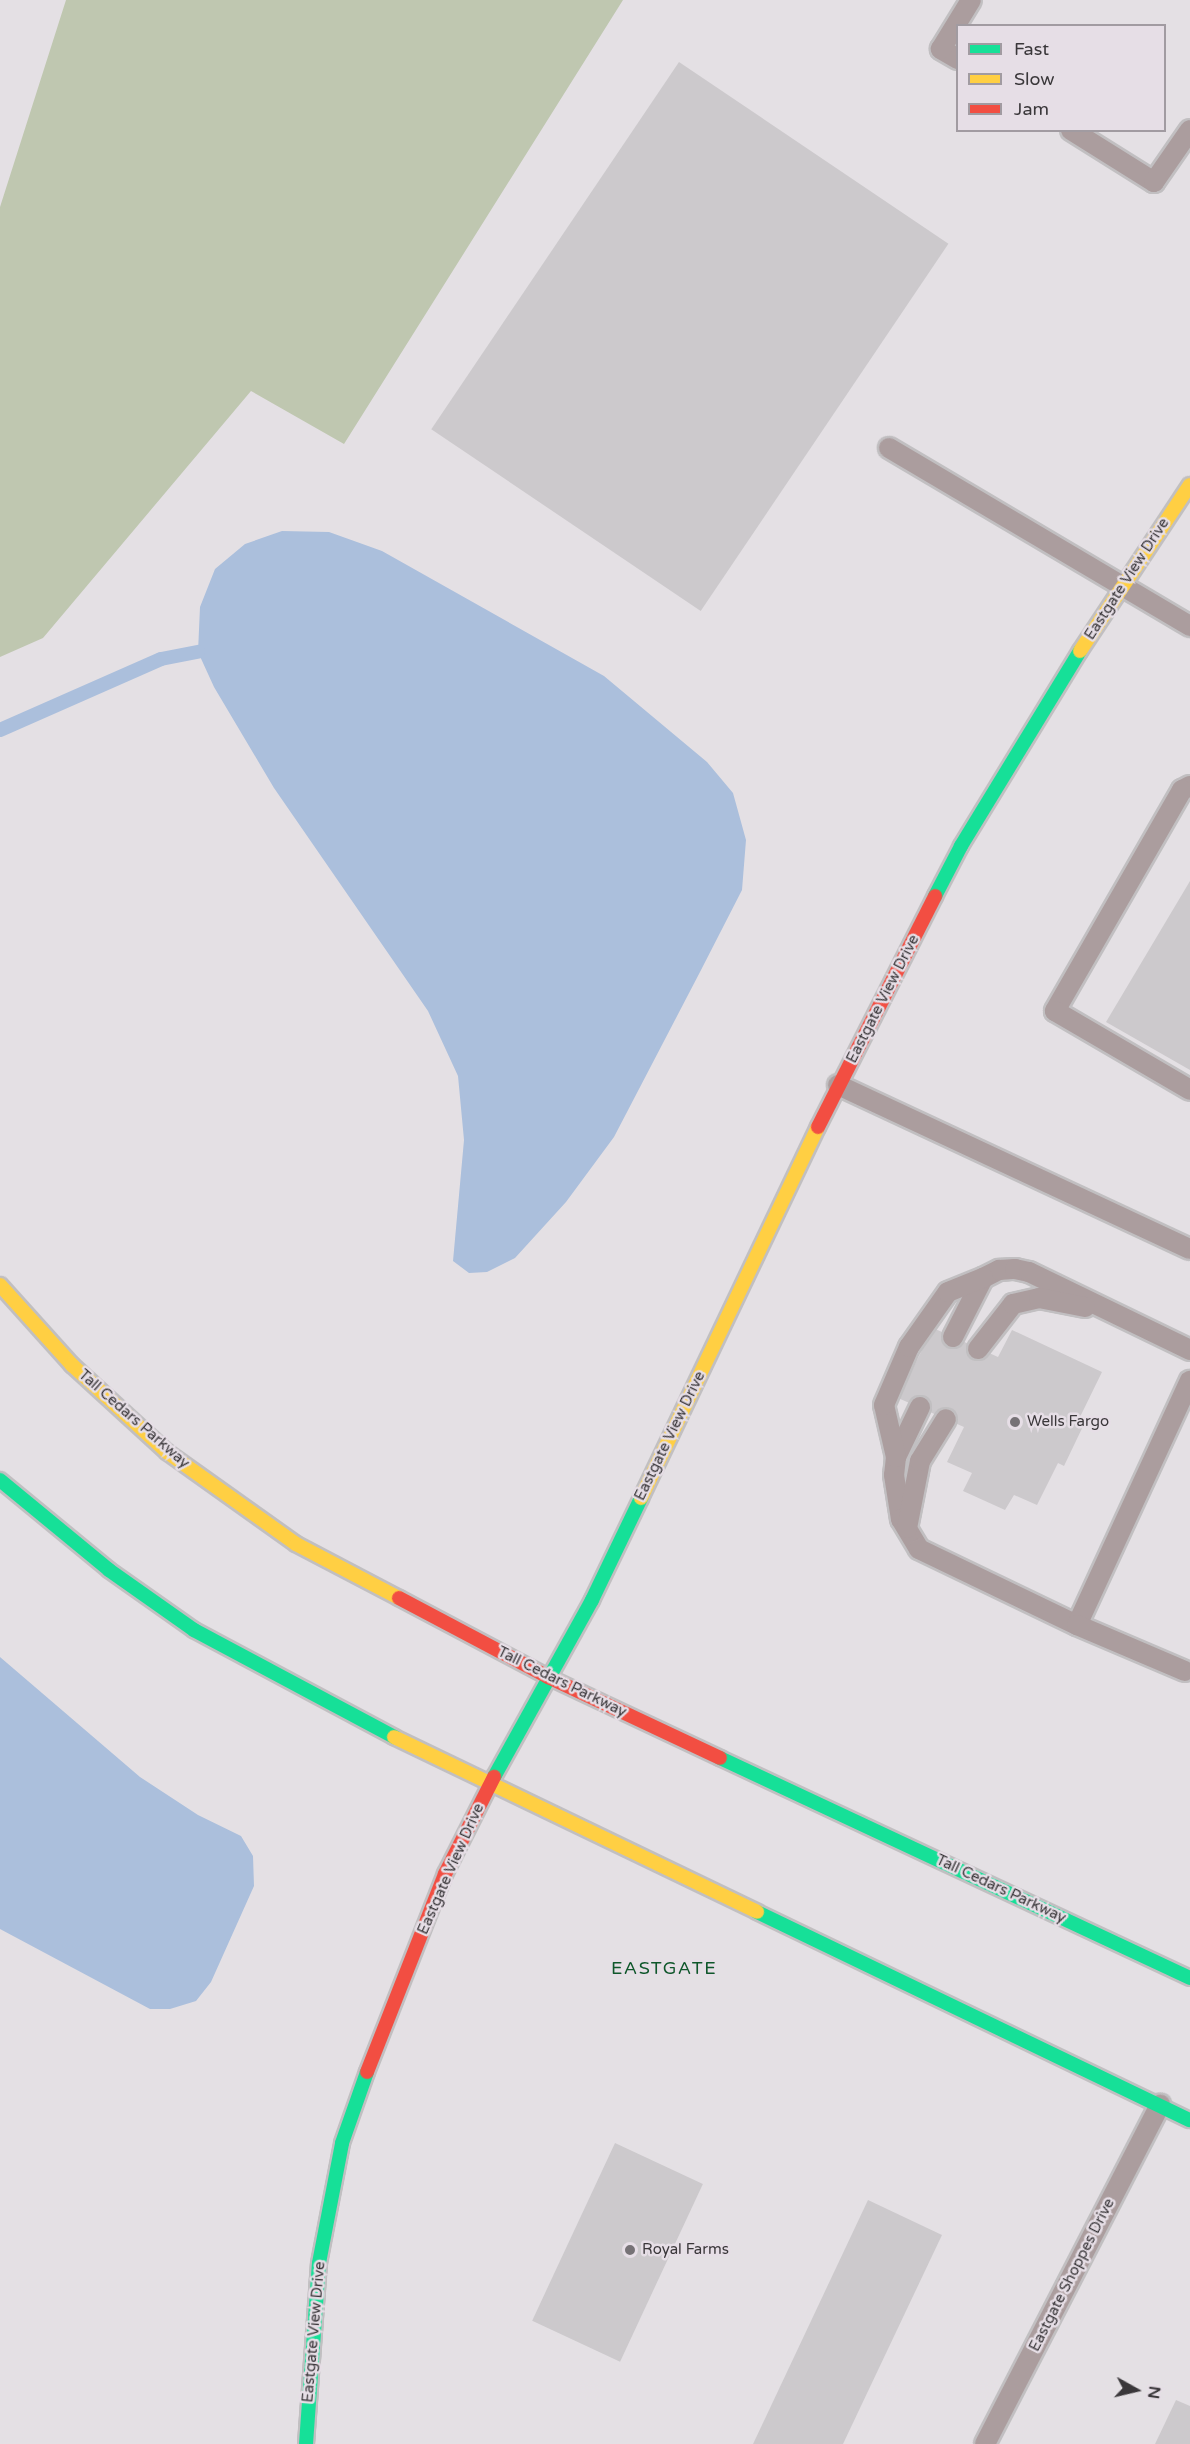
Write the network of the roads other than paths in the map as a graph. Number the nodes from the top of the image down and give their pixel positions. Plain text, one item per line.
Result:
1 (971, 0) edge
2 (956, 24) edge
3 (956, 24) edge
4 (956, 58) edge
5 (1190, 129) edge
6 (1074, 132) edge
7 (889, 448) dead end
8 (1190, 485) edge
9 (1121, 585) junction
10 (1190, 626) edge
11 (1190, 786) edge
12 (838, 1085) junction
13 (1190, 1090) edge
14 (1190, 1249) edge
15 (983, 1278) junction
16 (0, 1285) edge
17 (1111, 1312) junction
18 (953, 1337) dead end
19 (978, 1349) dead end
20 (1190, 1350) edge
21 (1190, 1382) edge
22 (920, 1407) dead end
23 (946, 1419) dead end
24 (896, 1457) junction
25 (0, 1480) edge
26 (906, 1528) junction
27 (1077, 1625) junction
28 (1185, 1671) dead end
29 (548, 1677) junction
30 (490, 1784) junction
31 (1190, 1978) edge
32 (1160, 2105) junction
33 (1190, 2120) edge
34 (306, 2444) edge
35 (985, 2444) edge

1 - 3 lane
2 - 4 lane
5 - 6 lane
7 - 9 lane
8 - 9 main road, Eastgate View Drive
9 - 10 lane
9 - 12 main road, Eastgate View Drive
11 - 13 lane
12 - 14 lane
12 - 29 main road, Eastgate View Drive
15 - 17 lane
15 - 18 lane
15 - 24 lane
16 - 29 main road, Tall Cedars Parkway
17 - 19 lane
17 - 20 lane
21 - 27 lane
22 - 24 lane
23 - 26 lane
24 - 26 lane
25 - 30 main road
26 - 27 lane
27 - 28 lane
29 - 30 main road, Eastgate View Drive
29 - 31 main road, Tall Cedars Parkway
30 - 32 main road
30 - 34 main road, Eastgate View Drive
32 - 33 main road
32 - 35 lane, Eastgate Shoppes Drive

